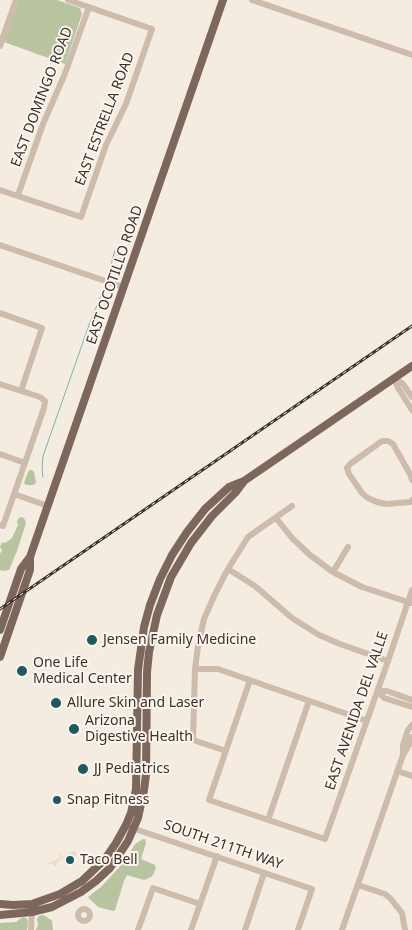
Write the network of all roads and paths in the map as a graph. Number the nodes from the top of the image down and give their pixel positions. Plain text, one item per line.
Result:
1 (16, 0) edge
2 (68, 0) edge
3 (222, 0) edge
4 (252, 0) edge
5 (89, 7) junction
6 (0, 46) edge
7 (412, 55) edge
8 (0, 190) edge
9 (18, 195) junction
10 (0, 245) edge
11 (123, 287) junction
12 (0, 314) edge
13 (412, 366) edge
14 (394, 378) junction
15 (0, 384) edge
16 (21, 391) junction
17 (412, 397) edge
18 (412, 410) edge
19 (0, 454) edge
20 (25, 463) junction
21 (411, 475) edge
22 (14, 494) junction
23 (412, 500) edge
24 (48, 506) junction
25 (292, 506) dead end
26 (276, 518) junction
27 (1, 525) edge
28 (348, 547) dead end
29 (30, 557) junction
30 (228, 570) junction
31 (333, 572) junction
32 (412, 590) edge
33 (410, 603) edge
34 (0, 630) edge
35 (0, 657) edge
36 (388, 661) junction
37 (195, 669) junction
38 (250, 680) junction
39 (378, 691) junction
40 (412, 700) edge
41 (309, 701) junction
42 (412, 707) edge
43 (367, 721) junction
44 (412, 725) edge
45 (412, 737) edge
46 (226, 751) junction
47 (403, 755) junction
48 (397, 771) junction
49 (412, 776) edge
50 (268, 820) junction
51 (130, 827) junction
52 (217, 856) junction
53 (264, 873) junction
54 (358, 885) junction
55 (0, 904) edge
56 (32, 904) junction
57 (200, 904) junction
58 (32, 912) junction
59 (0, 915) edge
60 (86, 921) dead end
61 (31, 930) edge
62 (85, 930) edge
63 (138, 930) edge
64 (191, 930) edge
65 (244, 930) edge
66 (298, 930) edge
67 (342, 930) edge
68 (405, 930) edge

1 - 6 street
2 - 5 street
3 - 11 main road, EAST OCOTILLO ROAD
4 - 7 street
5 - 9 street, EAST DOMINGO ROAD
5 - 9 street, EAST ESTRELLA ROAD
8 - 9 street
10 - 11 street
11 - 24 main road, EAST OCOTILLO ROAD
12 - 16 street
13 - 14 main road
14 - 17 street
14 - 18 street
14 - 51 main road
15 - 16 street
16 - 20 street
19 - 20 street
20 - 22 street
21 - 23 street
22 - 24 street
22 - 27 street
24 - 29 main road, EAST OCOTILLO ROAD
25 - 26 street
26 - 30 street
26 - 31 street
28 - 31 street
29 - 34 main road, EAST OCOTILLO ROAD
29 - 35 main road, EAST OCOTILLO ROAD
30 - 36 street
30 - 37 street
31 - 33 street
32 - 33 street, EAST AVENIDA DEL VALLE
33 - 36 street, EAST AVENIDA DEL VALLE
36 - 39 street, EAST AVENIDA DEL VALLE
37 - 38 street
37 - 46 street
38 - 41 street
38 - 46 street
39 - 40 street
39 - 42 street
39 - 43 street, EAST AVENIDA DEL VALLE
41 - 43 street
41 - 50 street
43 - 50 street, EAST AVENIDA DEL VALLE
44 - 47 street
45 - 47 street
46 - 50 street
47 - 48 street
48 - 49 street
48 - 54 street
51 - 52 street, SOUTH 211TH WAY
51 - 56 main road
51 - 58 main road
52 - 53 street, SOUTH 211TH WAY
52 - 57 street
53 - 65 street
53 - 66 street, SOUTH 211TH WAY
54 - 67 street
54 - 68 street
55 - 56 main road
56 - 58 street
57 - 63 street
57 - 64 street
58 - 59 main road
58 - 61 street
60 - 62 street

